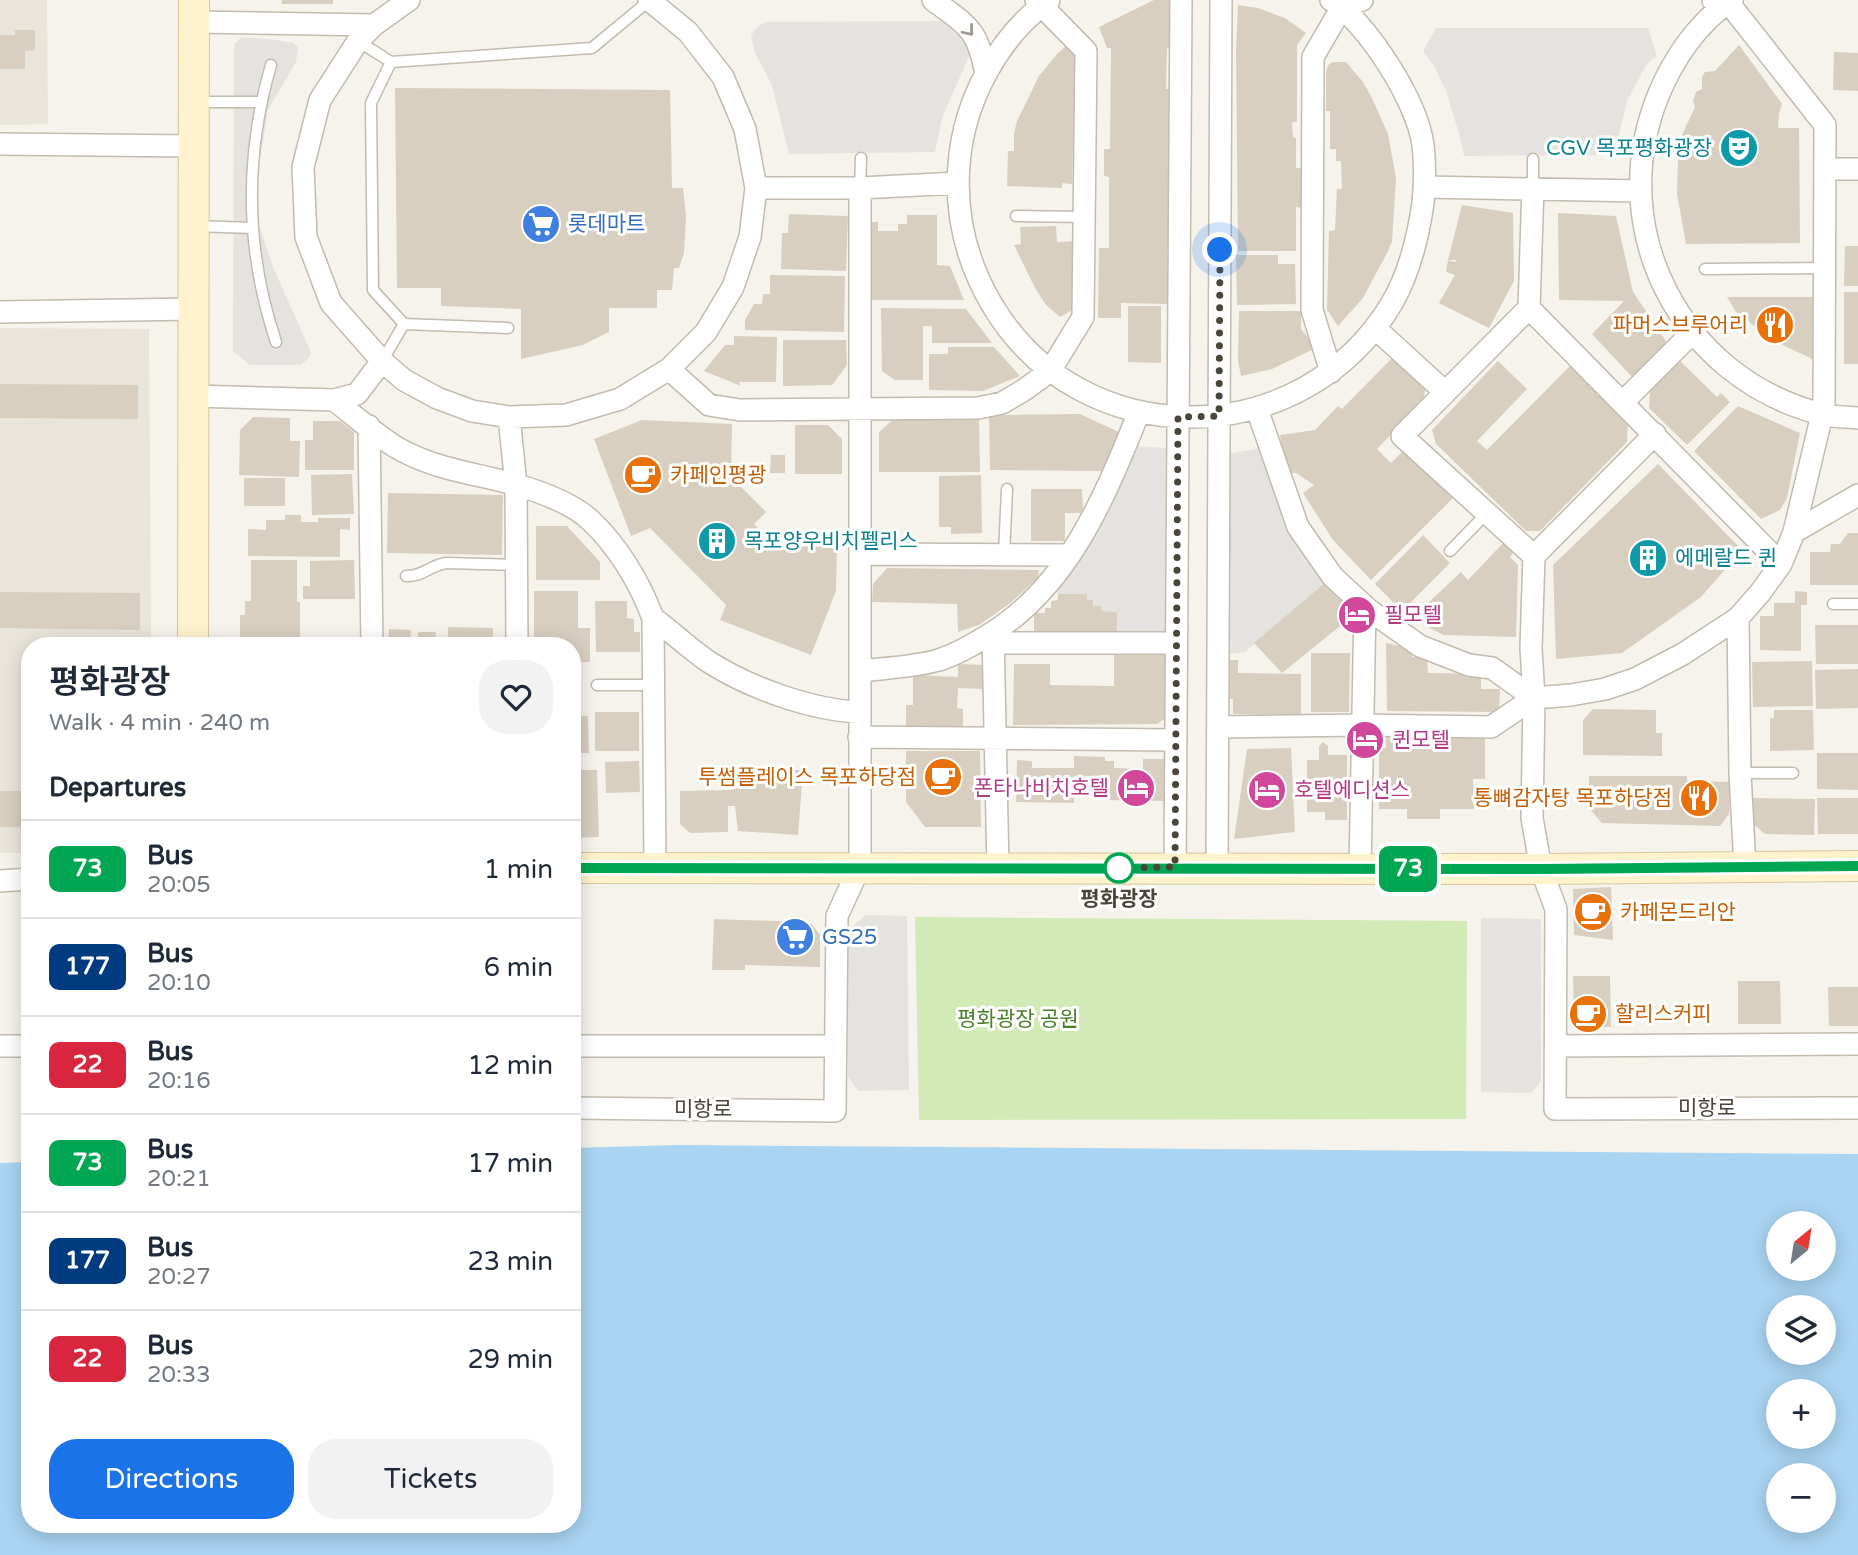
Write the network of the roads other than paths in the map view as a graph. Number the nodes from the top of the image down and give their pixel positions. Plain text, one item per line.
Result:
1 (409, 0) edge
2 (651, 0) edge
3 (933, 0) edge
4 (1181, 0) edge
5 (1221, 0) edge
6 (1724, 1) edge
7 (1042, 2) edge
8 (1345, 2) edge
9 (194, 11) edge
10 (374, 25) junction
11 (358, 41) junction
12 (391, 62) junction
13 (271, 65) dead end
14 (986, 74) junction
15 (194, 102) junction
16 (261, 102) junction
17 (0, 144) edge
18 (194, 146) junction
19 (861, 158) dead end
20 (1533, 159) dead end
21 (1825, 169) junction
22 (1858, 169) edge
23 (958, 183) junction
24 (1424, 187) junction
25 (1533, 187) junction
26 (755, 188) junction
27 (860, 188) junction
28 (1639, 191) junction
29 (1016, 216) dead end
30 (1084, 218) junction
31 (193, 226) junction
32 (252, 228) junction
33 (1824, 268) junction
34 (1705, 269) dead end
35 (1529, 308) junction
36 (193, 309) junction
37 (0, 312) edge
38 (404, 324) junction
39 (508, 328) dead end
40 (1375, 328) junction
41 (1692, 333) junction
42 (276, 341) dead end
43 (382, 361) junction
44 (668, 369) junction
45 (1051, 371) junction
46 (1331, 372) junction
47 (1445, 392) junction
48 (193, 397) junction
49 (334, 400) junction
50 (1623, 402) junction
51 (860, 408) junction
52 (1256, 409) junction
53 (1139, 412) junction
54 (1822, 414) junction
55 (1219, 416) junction
56 (509, 417) junction
57 (1178, 417) junction
58 (1858, 418) edge
59 (369, 426) junction
60 (1655, 434) junction
61 (516, 485) junction
62 (1007, 489) dead end
63 (1858, 495) edge
64 (1487, 513) junction
65 (1794, 532) junction
66 (1450, 551) dead end
67 (860, 554) junction
68 (1004, 555) junction
69 (1070, 555) junction
70 (1534, 556) junction
71 (1781, 564) junction
72 (516, 565) junction
73 (406, 576) dead end
74 (1833, 604) dead end
75 (1858, 604) edge
76 (1365, 606) junction
77 (653, 618) junction
78 (1738, 618) junction
79 (193, 637) edge
80 (372, 637) edge
81 (517, 637) edge
82 (993, 638) junction
83 (1176, 643) junction
84 (860, 671) junction
85 (597, 685) dead end
86 (653, 685) junction
87 (1534, 698) junction
88 (859, 712) junction
89 (1362, 725) junction
90 (1218, 727) junction
91 (859, 737) junction
92 (994, 740) junction
93 (1176, 740) junction
94 (1740, 773) junction
95 (1793, 773) dead end
96 (860, 866) junction
97 (1858, 866) edge
98 (655, 867) junction
99 (1175, 867) junction
100 (1217, 867) junction
101 (1745, 867) junction
102 (581, 868) edge
103 (998, 869) junction
104 (1360, 869) junction
105 (1541, 869) junction
106 (21, 880) edge
107 (0, 881) edge
108 (1858, 1044) edge
109 (0, 1046) edge
110 (21, 1046) edge
111 (581, 1046) edge
112 (835, 1046) junction
113 (1556, 1046) junction
114 (581, 1108) edge
115 (1858, 1108) edge

1 - 10 street
2 - 12 lane
2 - 26 street
3 -> 14 street
4 - 57 street
5 - 55 street
6 - 21 street
6 - 28 street
7 - 14 street
7 - 30 street
8 - 24 street
8 - 46 street
9 - 10 street
9 - 15 street
10 - 11 street
11 - 12 lane
11 - 43 street
12 - 38 lane
13 - 16 lane
14 - 23 street
15 - 16 lane
15 - 18 street
16 - 32 lane
17 - 18 street
18 - 31 street
19 - 27 lane
20 - 25 lane
21 - 22 street
21 - 33 street
23 - 27 street
23 - 45 street
24 - 25 street
24 - 40 street
25 - 28 street
25 - 35 street
26 - 27 street
26 - 44 street
27 - 51 street
28 - 41 street
29 - 30 lane
30 - 45 street
31 - 32 lane
31 - 36 street
32 - 42 lane
33 - 34 lane
33 - 54 street
35 - 47 street
35 - 50 street
36 - 37 street
36 - 48 street
38 - 39 lane
38 - 43 lane
40 - 46 street
40 - 47 street
41 - 50 street
41 - 54 street
43 - 49 street
43 - 56 street
44 - 51 street
44 - 56 street
45 - 51 street
45 - 53 street
46 - 52 street
47 - 64 street
48 - 49 street
48 - 79 street
49 - 59 street
50 - 60 street
51 - 67 street
52 - 55 street
52 - 76 street
53 - 57 street
53 - 69 street
54 - 58 street
54 - 65 street
55 - 57 street
55 - 90 street
56 - 61 street
57 - 83 street
59 - 61 street
59 - 80 street
60 - 70 street
60 - 71 street
61 - 72 street
61 - 77 street
62 - 68 lane
63 - 65 street
64 - 66 lane
64 - 70 street
65 - 71 street
67 - 68 street
67 - 84 street
68 - 69 street
69 - 82 street
70 - 87 street
71 - 78 street
72 - 73 lane
72 - 81 street
74 - 75 lane
76 - 87 street
76 - 89 street
77 - 86 street
77 - 88 street
78 - 87 street
78 - 94 street
82 - 83 street
82 - 84 street
82 - 92 street
83 - 93 street
84 - 88 street
85 - 86 lane
86 - 98 street
87 - 89 street
87 - 105 street
88 - 91 street
89 - 90 street
89 - 104 street
90 - 100 street
91 - 92 street
91 - 96 street
92 - 93 street
92 - 103 street
93 - 99 street
94 - 95 lane
94 - 101 street
96 - 98 street
96 - 103 street
96 - 112 street
97 - 101 street
98 - 102 street
99 - 100 street
99 - 103 street
100 - 104 street
101 - 105 street
104 - 105 street
105 - 113 street
106 - 107 street
108 - 113 street
109 - 110 street
111 - 112 street
112 - 114 street, 미항로
113 - 115 street, 미항로

